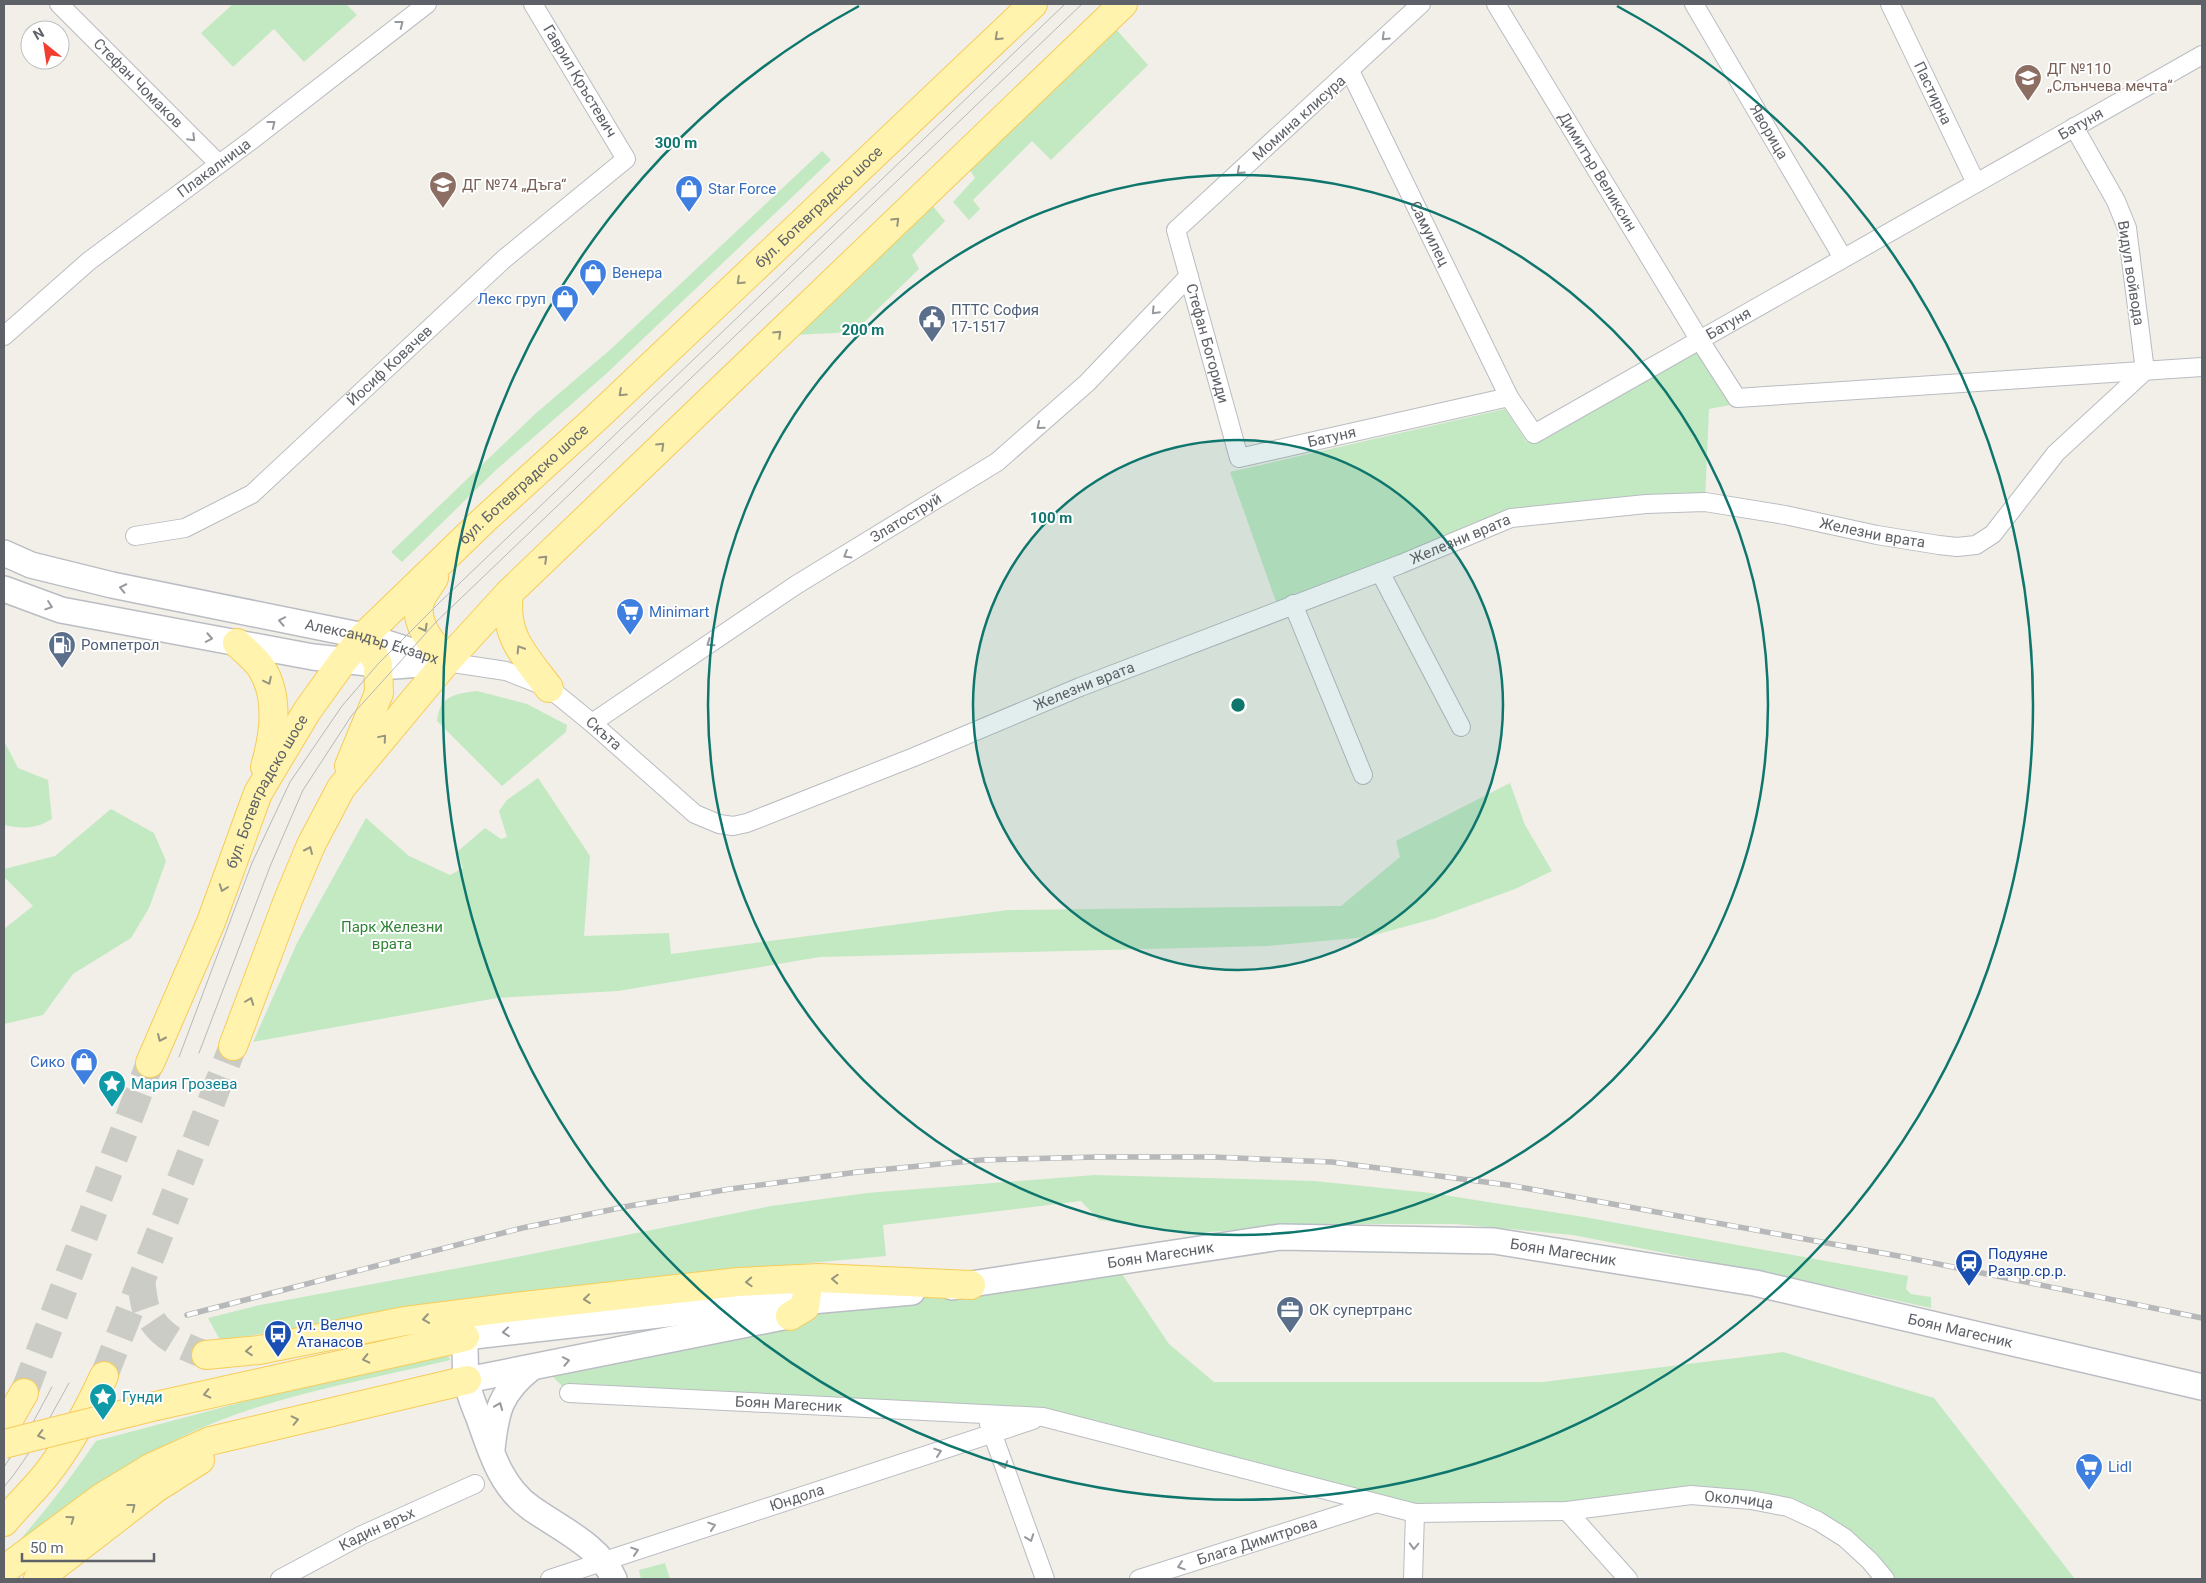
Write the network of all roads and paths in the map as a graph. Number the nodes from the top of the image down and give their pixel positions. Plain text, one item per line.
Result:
1 (59, 4) edge
2 (427, 4) edge
3 (533, 4) edge
4 (1033, 4) edge
5 (1123, 4) edge
6 (1421, 4) edge
7 (1496, 4) edge
8 (1694, 4) edge
9 (1890, 4) edge
10 (2202, 55) edge
11 (1350, 71) junction
12 (2074, 128) junction
13 (626, 159) joint
14 (219, 164) junction
15 (1976, 183) junction
16 (1176, 230) joint
17 (1843, 258) junction
18 (1189, 276) junction
19 (4, 336) edge
20 (1699, 339) junction
21 (2202, 368) edge
22 (2145, 371) junction
23 (1509, 397) junction
24 (1239, 458) joint
25 (135, 536) dead end
26 (4, 553) edge
27 (450, 554) junction
28 (1380, 572) junction
29 (4, 589) edge
30 (509, 593) junction
31 (1293, 604) junction
32 (364, 636) junction
33 (237, 643) junction
34 (343, 661) junction
35 (446, 662) junction
36 (378, 664) junction
37 (549, 688) junction
38 (592, 723) junction
39 (1461, 727) dead end
40 (1363, 775) dead end
41 (341, 788) junction
42 (258, 793) junction
43 (747, 823) joint
44 (232, 1046) tunnel mouth
45 (150, 1063) tunnel mouth
46 (971, 1285) junction
47 (798, 1299) junction
48 (465, 1337) junction
49 (206, 1354) tunnel mouth
50 (531, 1368) junction
51 (104, 1376) tunnel mouth
52 (466, 1380) junction
53 (2202, 1387) edge
54 (569, 1393) dead end
55 (14, 1398) tunnel mouth
56 (986, 1414) junction
57 (1043, 1417) junction
58 (4, 1428) edge
59 (247, 1431) junction
60 (992, 1434) junction
61 (4, 1444) edge
62 (492, 1454) junction
63 (475, 1484) dead end
64 (1374, 1503) junction
65 (1567, 1511) junction
66 (1415, 1513) junction
67 (4, 1522) edge
68 (4, 1570) edge
69 (609, 1570) edge
70 (38, 1579) edge
71 (280, 1579) edge
72 (550, 1579) edge
73 (1045, 1579) edge
74 (1139, 1579) edge
75 (1412, 1579) edge
76 (1628, 1579) edge
77 (1885, 1579) edge

1 -> 14 street, Стефан Чомаков
14 -> 2 street, Плакалница
3 - 13 street, Гаврил Кръстевич
4 -> 27 main road, бул. Ботевградско шосе
30 -> 5 main road
6 -> 11 street, Момина клисура
7 - 20 street, Димитър Великсин
8 - 17 street, Яворица
9 - 15 street, Пастирна
10 - 12 street, Батуня
11 -> 16 street, Момина клисура
11 - 23 street, Самуилец
12 - 15 street, Батуня
12 - 22 street, Видул войвода
13 - 25 street, Йосиф Ковачев
14 - 19 street, Плакалница
15 - 17 street, Батуня
16 - 18 street, Стефан Богориди
17 - 20 street, Батуня
18 - 24 street, Стефан Богориди
18 -> 38 street, Златоструй
20 - 22 street
20 - 23 street, Батуня
21 - 22 street
22 - 28 street, Железни врата
23 - 24 street, Батуня
32 -> 26 street, Александър Екзарх
27 - 32 main road, бул. Ботевградско шосе
27 -> 35 main road
28 - 31 street, Железни врата
28 - 39 street
29 -> 33 street, Александър Екзарх
30 - 35 main road
37 -> 30 main road
31 - 40 street
31 - 43 street, Железни врата
32 - 34 main road, бул. Ботевградско шосе
32 - 35 street, Александър Екзарх
32 - 36 main road
33 - 34 street, Александър Екзарх
33 -> 42 main road
34 - 36 street, Александър Екзарх
34 - 42 main road, бул. Ботевградско шосе
35 - 36 street, Александър Екзарх
35 - 37 street, Скъта
41 -> 35 main road
36 - 41 main road
37 - 38 street, Скъта
38 - 43 street, Скъта
44 -> 41 main road
42 -> 45 main road, бул. Ботевградско шосе
46 - 47 street, Боян Магесник
46 -> 47 main road
46 - 53 street, Боян Магесник
47 -> 48 street, Боян Магесник
47 -> 49 main road
50 -> 47 street, Боян Магесник
48 - 52 street
48 -> 61 main road, bridge
50 - 52 street, Боян Магесник
62 -> 50 street
51 - 67 main road
59 -> 52 main road
52 - 62 street
54 - 56 street, Боян Магесник
55 - 58 main road
56 - 57 street, Боян Магесник
56 - 60 street
57 - 60 street, Юндола
57 - 64 street, Боян Магесник
68 -> 59 main road
70 -> 59 main road
69 -> 60 street, Юндола
60 -> 73 street
62 - 69 street
63 - 71 street, Кадин връх
64 - 66 street, Боян Магесник
64 -> 74 street, Блага Димитрова
65 - 66 street, Боян Магесник
65 - 76 street
65 - 77 street, Околчица
66 -> 75 street
69 - 72 street, Юндола

